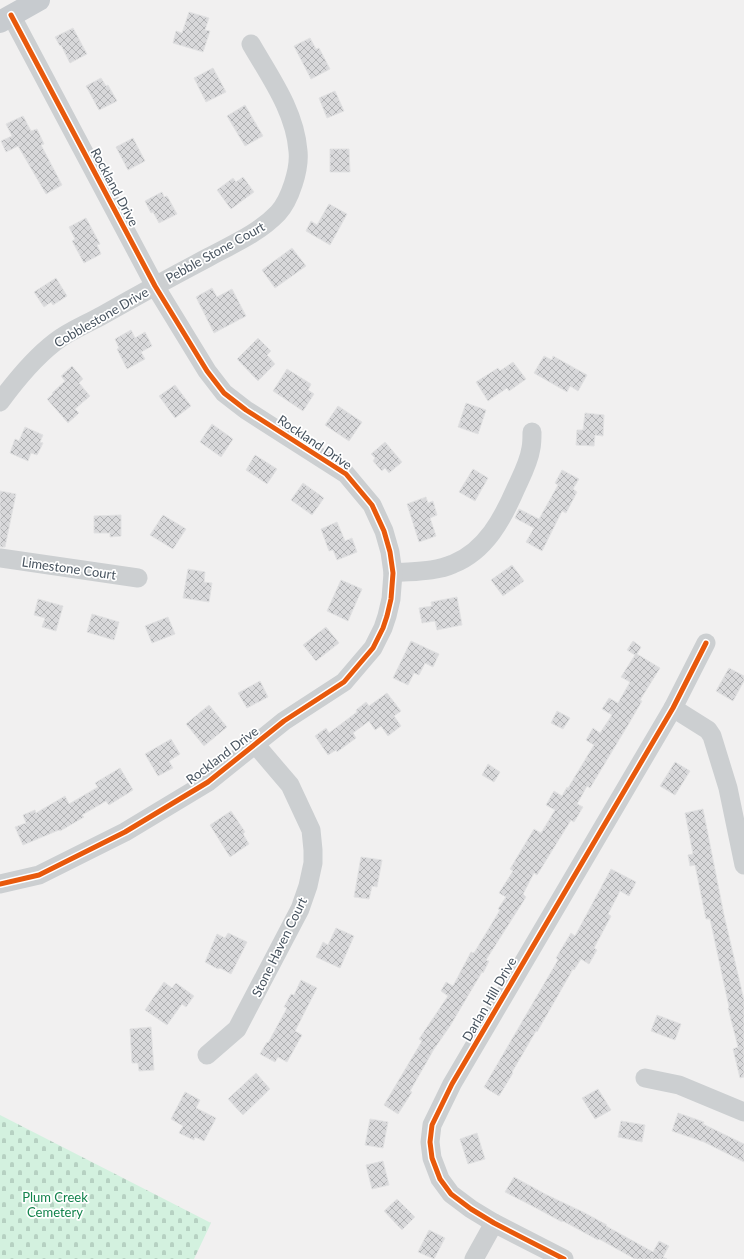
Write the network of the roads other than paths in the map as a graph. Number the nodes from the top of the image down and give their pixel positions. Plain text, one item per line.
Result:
1 (39, 0) edge
2 (6, 19) edge
3 (251, 44) dead end
4 (155, 286) junction
5 (0, 402) edge
6 (532, 432) dead end
7 (0, 558) edge
8 (393, 573) junction
9 (138, 578) dead end
10 (706, 643) dead end
11 (672, 708) junction
12 (255, 744) junction
13 (744, 866) edge
14 (0, 884) edge
15 (208, 1055) dead end
16 (645, 1078) dead end
17 (744, 1112) edge
18 (494, 1223) junction
19 (474, 1259) edge
20 (564, 1259) edge

1 - 2 main road
2 - 4 street, Rockland Drive
3 - 4 street, Pebble Stone Court
4 - 5 street, Cobblestone Drive
4 - 8 street, Rockland Drive
6 - 8 street
7 - 9 street, Limestone Court
8 - 12 street, Rockland Drive
10 - 11 street, Darlan Hill Drive
11 - 13 street
11 - 18 street, Darlan Hill Drive
12 - 14 street, Rockland Drive
12 - 15 street, Stone Haven Court
16 - 17 street
18 - 19 street
18 - 20 street, Darlan Hill Drive

